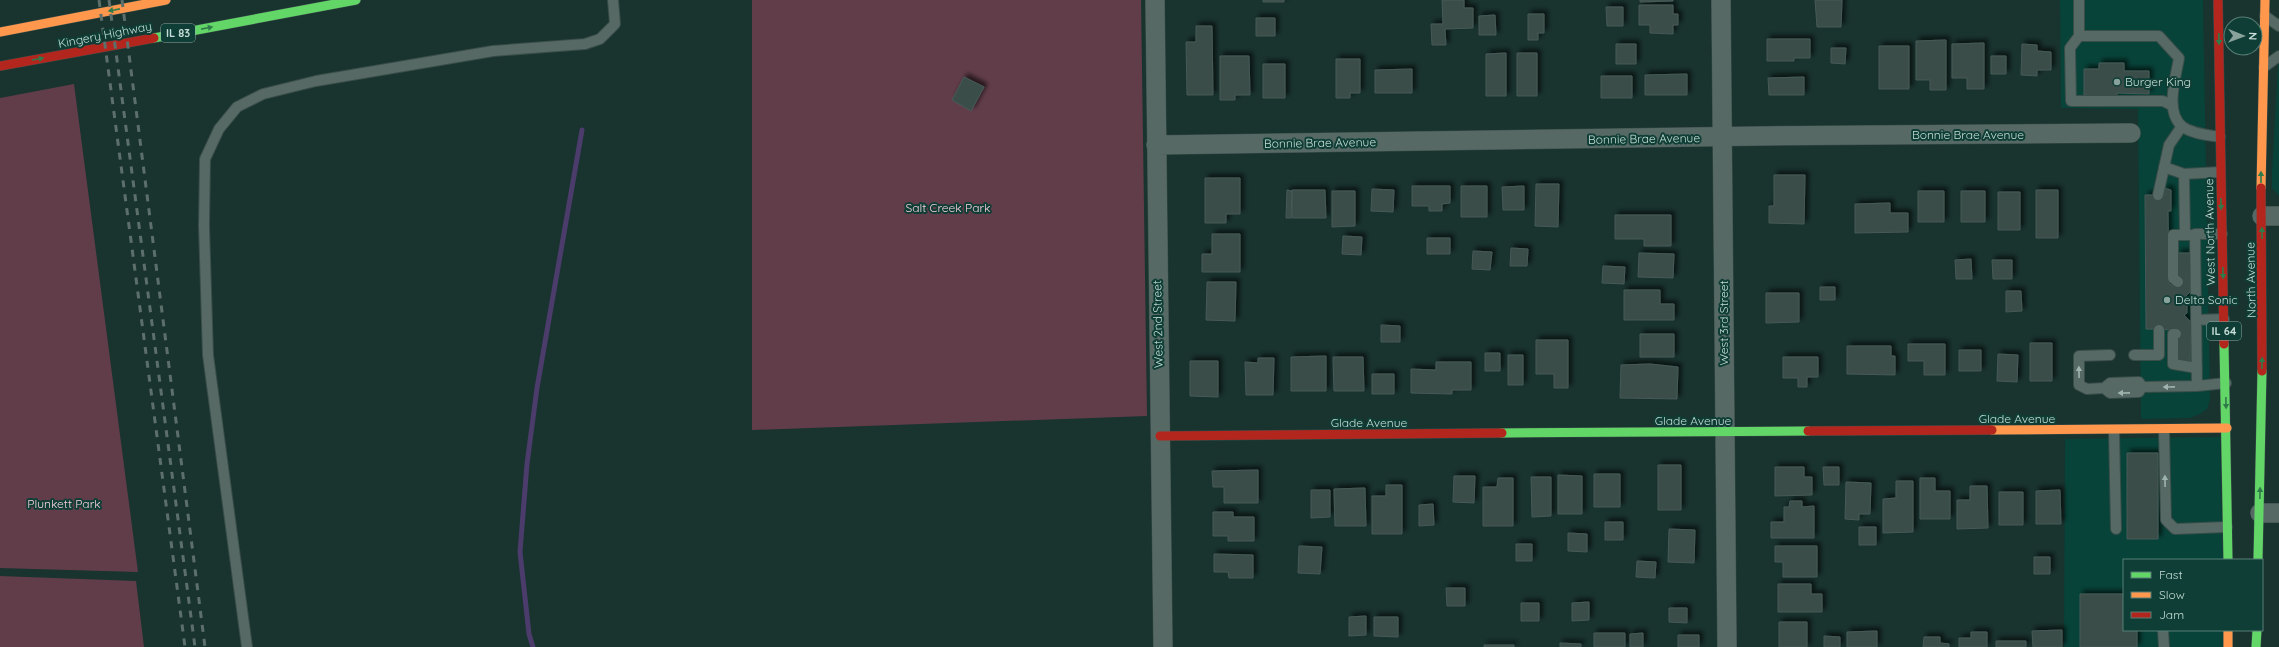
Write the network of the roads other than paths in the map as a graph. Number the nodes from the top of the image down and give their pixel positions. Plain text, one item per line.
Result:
1 (166, 0) edge
2 (356, 0) edge
3 (613, 0) edge
4 (1155, 0) edge
5 (1721, 0) edge
6 (2079, 0) edge
7 (2218, 0) edge
8 (2266, 0) edge
9 (2265, 16) junction
10 (2279, 26) edge
11 (0, 32) edge
12 (2079, 36) junction
13 (2279, 56) edge
14 (0, 66) edge
15 (2264, 66) junction
16 (2173, 106) junction
17 (2182, 126) junction
18 (2131, 133) dead end
19 (2220, 137) junction
20 (1722, 138) junction
21 (1156, 145) junction
22 (2164, 167) junction
23 (2220, 172) junction
24 (2184, 174) junction
25 (2158, 195) dead end
26 (2270, 216) edge
27 (2222, 234) junction
28 (2190, 235) junction
29 (2178, 282) dead end
30 (2224, 319) junction
31 (2196, 320) junction
32 (2159, 330) dead end
33 (2176, 334) dead end
34 (2110, 355) dead end
35 (2134, 355) dead end
36 (2197, 368) junction
37 (2226, 382) junction
38 (2196, 386) junction
39 (2226, 428) junction
40 (2164, 430) junction
41 (2114, 431) junction
42 (1725, 433) junction
43 (1160, 436) junction
44 (2260, 513) junction
45 (2279, 513) edge
46 (2227, 528) junction
47 (2116, 529) dead end
48 (2228, 559) edge
49 (2258, 559) edge
50 (2163, 631) edge
51 (2228, 631) edge
52 (2257, 631) edge
53 (247, 647) edge
54 (1164, 647) edge
55 (1727, 647) edge
56 (2164, 647) edge
57 (2228, 647) edge
58 (2256, 647) edge

1 -> 11 main road, Kingery Highway
14 -> 2 main road, Kingery Highway / IL 83
3 - 53 lane
4 - 21 street, West 2nd Street
5 - 20 street, West 3rd Street
6 - 12 lane
7 -> 19 main road, West North Avenue / IL 64
8 - 9 main road, North Avenue
9 - 10 lane
9 - 15 main road, North Avenue
12 - 16 lane
12 - 16 lane
13 - 15 lane
26 -> 15 main road, North Avenue
16 - 17 lane
17 - 19 lane
17 - 22 lane
18 - 20 street, Bonnie Brae Avenue
19 - 23 main road, West North Avenue / IL 64
20 - 21 street, Bonnie Brae Avenue
20 - 42 street, West 3rd Street
21 - 43 street, West 2nd Street
22 - 24 lane
22 - 25 lane
23 - 24 lane
23 -> 27 main road, West North Avenue / IL 64
24 - 28 lane
44 -> 26 main road, North Avenue
27 - 28 lane
27 -> 30 main road, West North Avenue / IL 64
28 - 29 lane
28 - 31 lane
30 - 31 lane
30 - 37 main road, West North Avenue / IL 64
31 - 36 lane
32 - 35 lane
33 - 36 lane
38 -> 34 lane
36 - 38 lane
37 - 38 lane
37 -> 39 main road, West North Avenue / IL 64
39 - 40 main road, Glade Avenue
39 - 46 main road, West North Avenue / IL 64
40 - 41 main road, Glade Avenue
46 -> 40 lane
41 - 42 main road, Glade Avenue
41 - 47 lane
42 - 43 main road, Glade Avenue
42 - 55 street, West 3rd Street
43 - 54 street, West 2nd Street
44 - 45 street
44 - 49 main road, North Avenue
46 - 48 main road, West North Avenue / IL 64
50 - 56 lane
51 - 57 main road
52 - 58 main road

